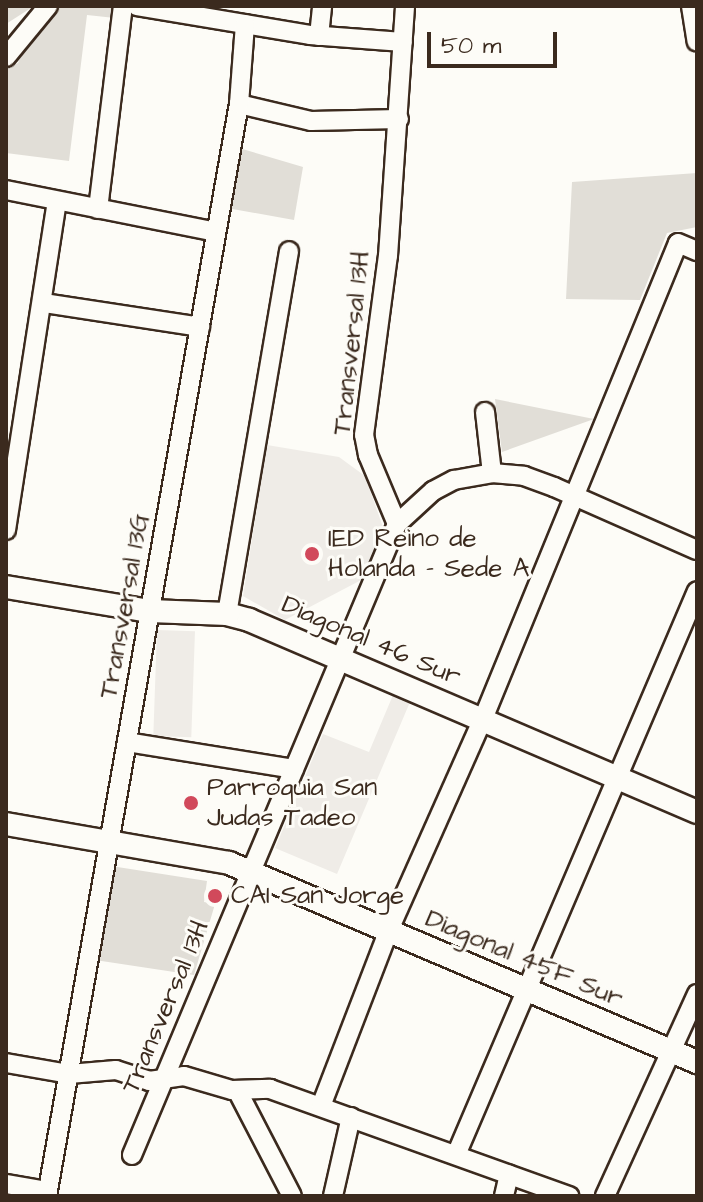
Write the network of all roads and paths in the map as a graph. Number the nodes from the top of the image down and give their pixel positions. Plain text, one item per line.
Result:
1 (48, 6) edge
2 (123, 6) edge
3 (137, 6) edge
4 (322, 6) edge
5 (405, 6) edge
6 (691, 6) edge
7 (245, 24) junction
8 (319, 36) junction
9 (403, 42) junction
10 (697, 42) edge
11 (7, 56) edge
12 (239, 104) junction
13 (399, 119) junction
14 (6, 190) edge
15 (57, 202) junction
16 (98, 209) junction
17 (216, 232) junction
18 (289, 251) dead end
19 (697, 251) edge
20 (44, 303) junction
21 (200, 327) junction
22 (485, 412) dead end
23 (492, 473) junction
24 (575, 498) junction
25 (397, 524) junction
26 (6, 530) edge
27 (697, 550) edge
28 (6, 587) edge
29 (697, 591) edge
30 (150, 611) junction
31 (227, 614) junction
32 (341, 658) junction
33 (483, 719) junction
34 (127, 742) junction
35 (294, 769) junction
36 (619, 778) junction
37 (697, 812) edge
38 (6, 824) edge
39 (110, 842) junction
40 (251, 872) junction
41 (388, 932) junction
42 (527, 993) junction
43 (697, 994) edge
44 (673, 1052) junction
45 (697, 1062) edge
46 (6, 1063) edge
47 (69, 1074) junction
48 (165, 1077) junction
49 (237, 1090) junction
50 (321, 1106) junction
51 (351, 1117) junction
52 (132, 1155) dead end
53 (456, 1155) junction
54 (509, 1175) junction
55 (6, 1184) edge
56 (47, 1193) edge
57 (292, 1196) edge
58 (333, 1196) edge
59 (504, 1196) edge
60 (569, 1196) edge
61 (605, 1196) edge

1 - 11 street
2 - 16 street
3 - 7 street
4 - 8 street
5 - 9 street, Transversal 13H
6 - 10 street
7 - 8 street
7 - 12 street, Transversal 13G
8 - 9 street
9 - 13 street, Transversal 13H
12 - 13 street
12 - 17 street, Transversal 13G
13 - 25 street, Transversal 13H
14 - 15 street
15 - 16 street
15 - 20 street
16 - 17 street
17 - 21 street, Transversal 13G
18 - 31 street
19 - 24 street
20 - 21 street
20 - 26 street
21 - 30 street, Transversal 13G
22 - 23 street
23 - 24 street
23 - 25 street
24 - 27 street
24 - 33 street
25 - 32 street, Transversal 13H
28 - 30 street, Diagonal 46 Sur
29 - 36 street
30 - 31 street, Diagonal 46 Sur
30 - 34 street, Transversal 13G
31 - 32 street, Diagonal 46 Sur
32 - 33 street, Diagonal 46 Sur
32 - 35 street, Transversal 13H
33 - 36 street, Diagonal 46 Sur
33 - 41 street
34 - 35 street
34 - 39 street, Transversal 13G
35 - 40 street, Transversal 13H
36 - 37 street, Diagonal 46 Sur
36 - 42 street
38 - 39 street, Diagonal 45F Sur
39 - 40 street, Diagonal 45F Sur
39 - 47 street, Transversal 13G
40 - 41 street, Diagonal 45F Sur
40 - 48 street, Transversal 13H
41 - 42 street, Diagonal 45F Sur
41 - 50 street
42 - 44 street, Diagonal 45F Sur
42 - 53 street
43 - 44 street
44 - 45 street, Diagonal 45F Sur
44 - 61 street
46 - 47 street
47 - 48 street
47 - 56 street, Transversal 13G
48 - 49 street
48 - 52 street, Transversal 13H
49 - 50 street
49 - 57 street
50 - 51 street
51 - 53 street
51 - 58 street
53 - 54 street
54 - 59 street
54 - 60 street
55 - 56 street

